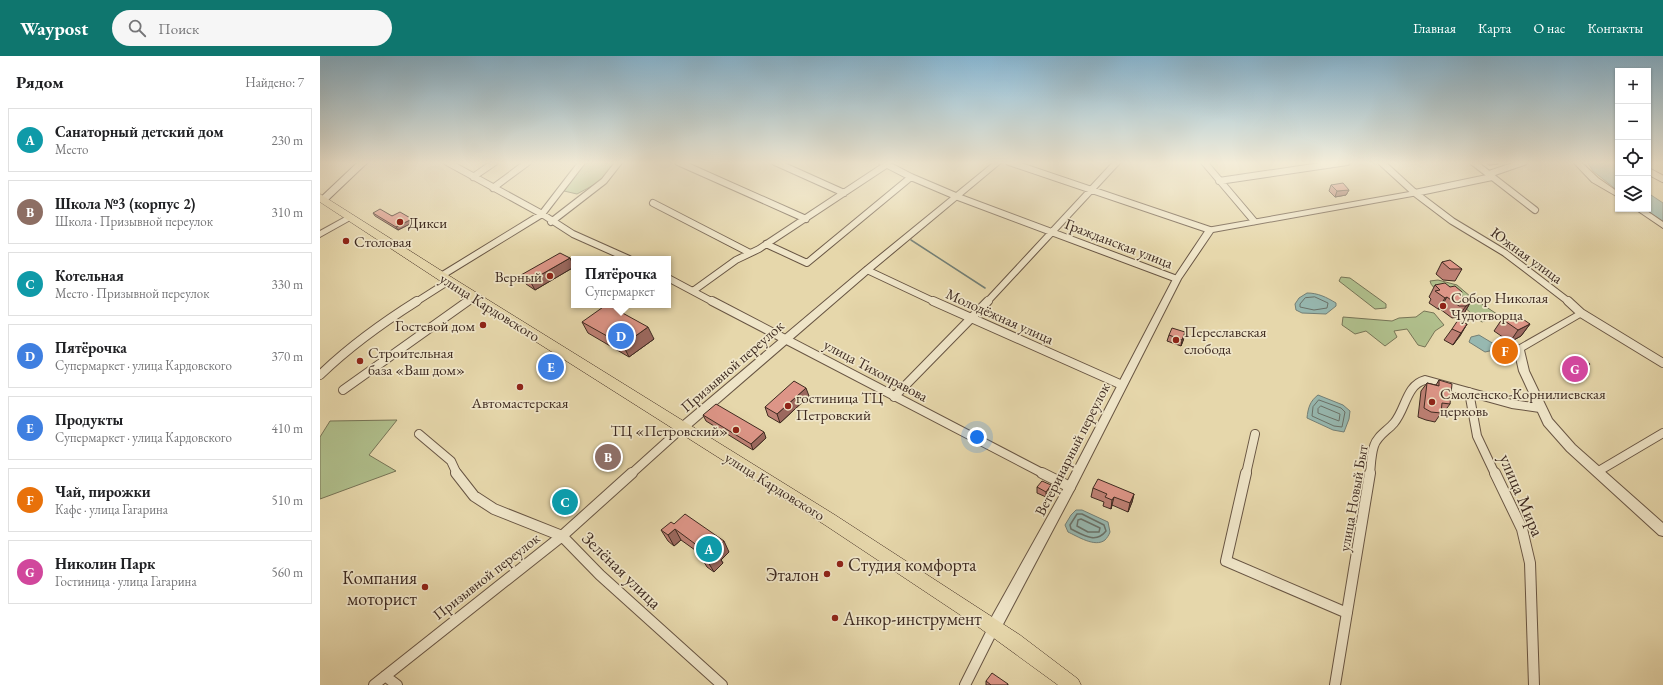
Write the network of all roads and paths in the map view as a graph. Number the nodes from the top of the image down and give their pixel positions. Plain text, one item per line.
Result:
1 (330, 191) edge
2 (499, 191) edge
3 (559, 191) edge
4 (591, 191) edge
5 (744, 191) edge
6 (840, 191) edge
7 (894, 191) edge
8 (945, 191) edge
9 (965, 191) edge
10 (1092, 191) edge
11 (1093, 191) edge
12 (1228, 191) edge
13 (1422, 191) edge
14 (1511, 191) edge
15 (844, 193) joint
16 (1415, 193) junction
17 (958, 197) junction
18 (322, 198) edge
19 (653, 203) dead end
20 (1535, 210) dead end
21 (1643, 212) edge
22 (542, 214) junction
23 (350, 218) junction
24 (806, 219) junction
25 (1254, 221) junction
26 (552, 222) junction
27 (1663, 226) edge
28 (1210, 230) junction
29 (1052, 232) junction
30 (320, 234) edge
31 (766, 244) junction
32 (750, 253) junction
33 (622, 256) edge
34 (867, 270) junction
35 (445, 279) junction
36 (1177, 279) junction
37 (671, 280) edge
38 (693, 291) junction
39 (474, 297) junction
40 (1581, 313) junction
41 (971, 319) junction
42 (786, 339) junction
43 (1663, 363) edge
44 (320, 375) edge
45 (1122, 385) junction
46 (343, 390) dead end
47 (1469, 392) junction
48 (894, 397) junction
49 (1540, 408) junction
50 (682, 428) junction
51 (1663, 433) edge
52 (419, 434) dead end
53 (1255, 434) dead end
54 (1597, 472) junction
55 (1070, 487) junction
56 (1663, 531) edge
57 (562, 536) junction
58 (1347, 614) junction
59 (994, 628) junction
60 (384, 676) junction
61 (374, 685) edge
62 (397, 685) edge
63 (722, 685) edge
64 (965, 685) edge
65 (1072, 685) edge
66 (1335, 685) edge
67 (1534, 685) edge

1 - 18 main road
2 - 22 street
3 - 22 street
4 - 26 street
5 - 24 street
6 - 15 street
7 - 31 street
8 - 17 street, Гражданская улица
9 - 17 street, Призывной переулок
10 - 29 street, Гражданская улица
11 - 28 street
12 - 25 street
13 - 16 street
14 - 20 street
15 - 24 street
16 - 25 street
16 - 40 street, Южная улица
17 - 29 street, Гражданская улица
17 - 34 street, Призывной переулок
18 - 23 main road, улица Кардовского
19 - 32 street
21 - 27 street
22 - 26 street
22 - 35 street
23 - 30 street
23 - 35 main road, улица Кардовского
24 - 31 street
25 - 28 street
26 - 33 street
28 - 36 street, Ветеринарный переулок
29 - 36 street, Гражданская улица
29 - 41 street
31 - 32 street
32 - 38 street
34 - 41 street, Молодёжная улица
34 - 42 street, Призывной переулок
35 - 39 main road, улица Кардовского
35 - 44 street
36 - 45 street, Ветеринарный переулок
37 - 38 street, улица Тихонравова
38 - 42 street, улица Тихонравова
39 - 46 street
39 - 50 main road, улица Кардовского
40 - 43 street, Южная улица
40 - 49 street
41 - 45 street, Молодёжная улица
41 - 48 street
42 - 48 street, улица Тихонравова
42 - 50 street, Призывной переулок
45 - 55 street, Ветеринарный переулок
47 - 49 street, улица Новый Быт
47 - 58 street, улица Новый Быт
47 - 67 street, улица Мира
48 - 55 street, улица Тихонравова
49 - 54 street
50 - 57 street, Призывной переулок
50 - 59 main road, улица Кардовского
51 - 54 street
52 - 57 street, Зелёная улица
53 - 58 street
54 - 56 street
55 - 59 street, Ветеринарный переулок
57 - 60 street, Призывной переулок
57 - 63 street, Зелёная улица
58 - 66 street, улица Новый Быт
59 - 64 street, Ветеринарный переулок
59 - 65 main road, улица Кардовского
60 - 61 street, Призывной переулок
60 - 62 street

